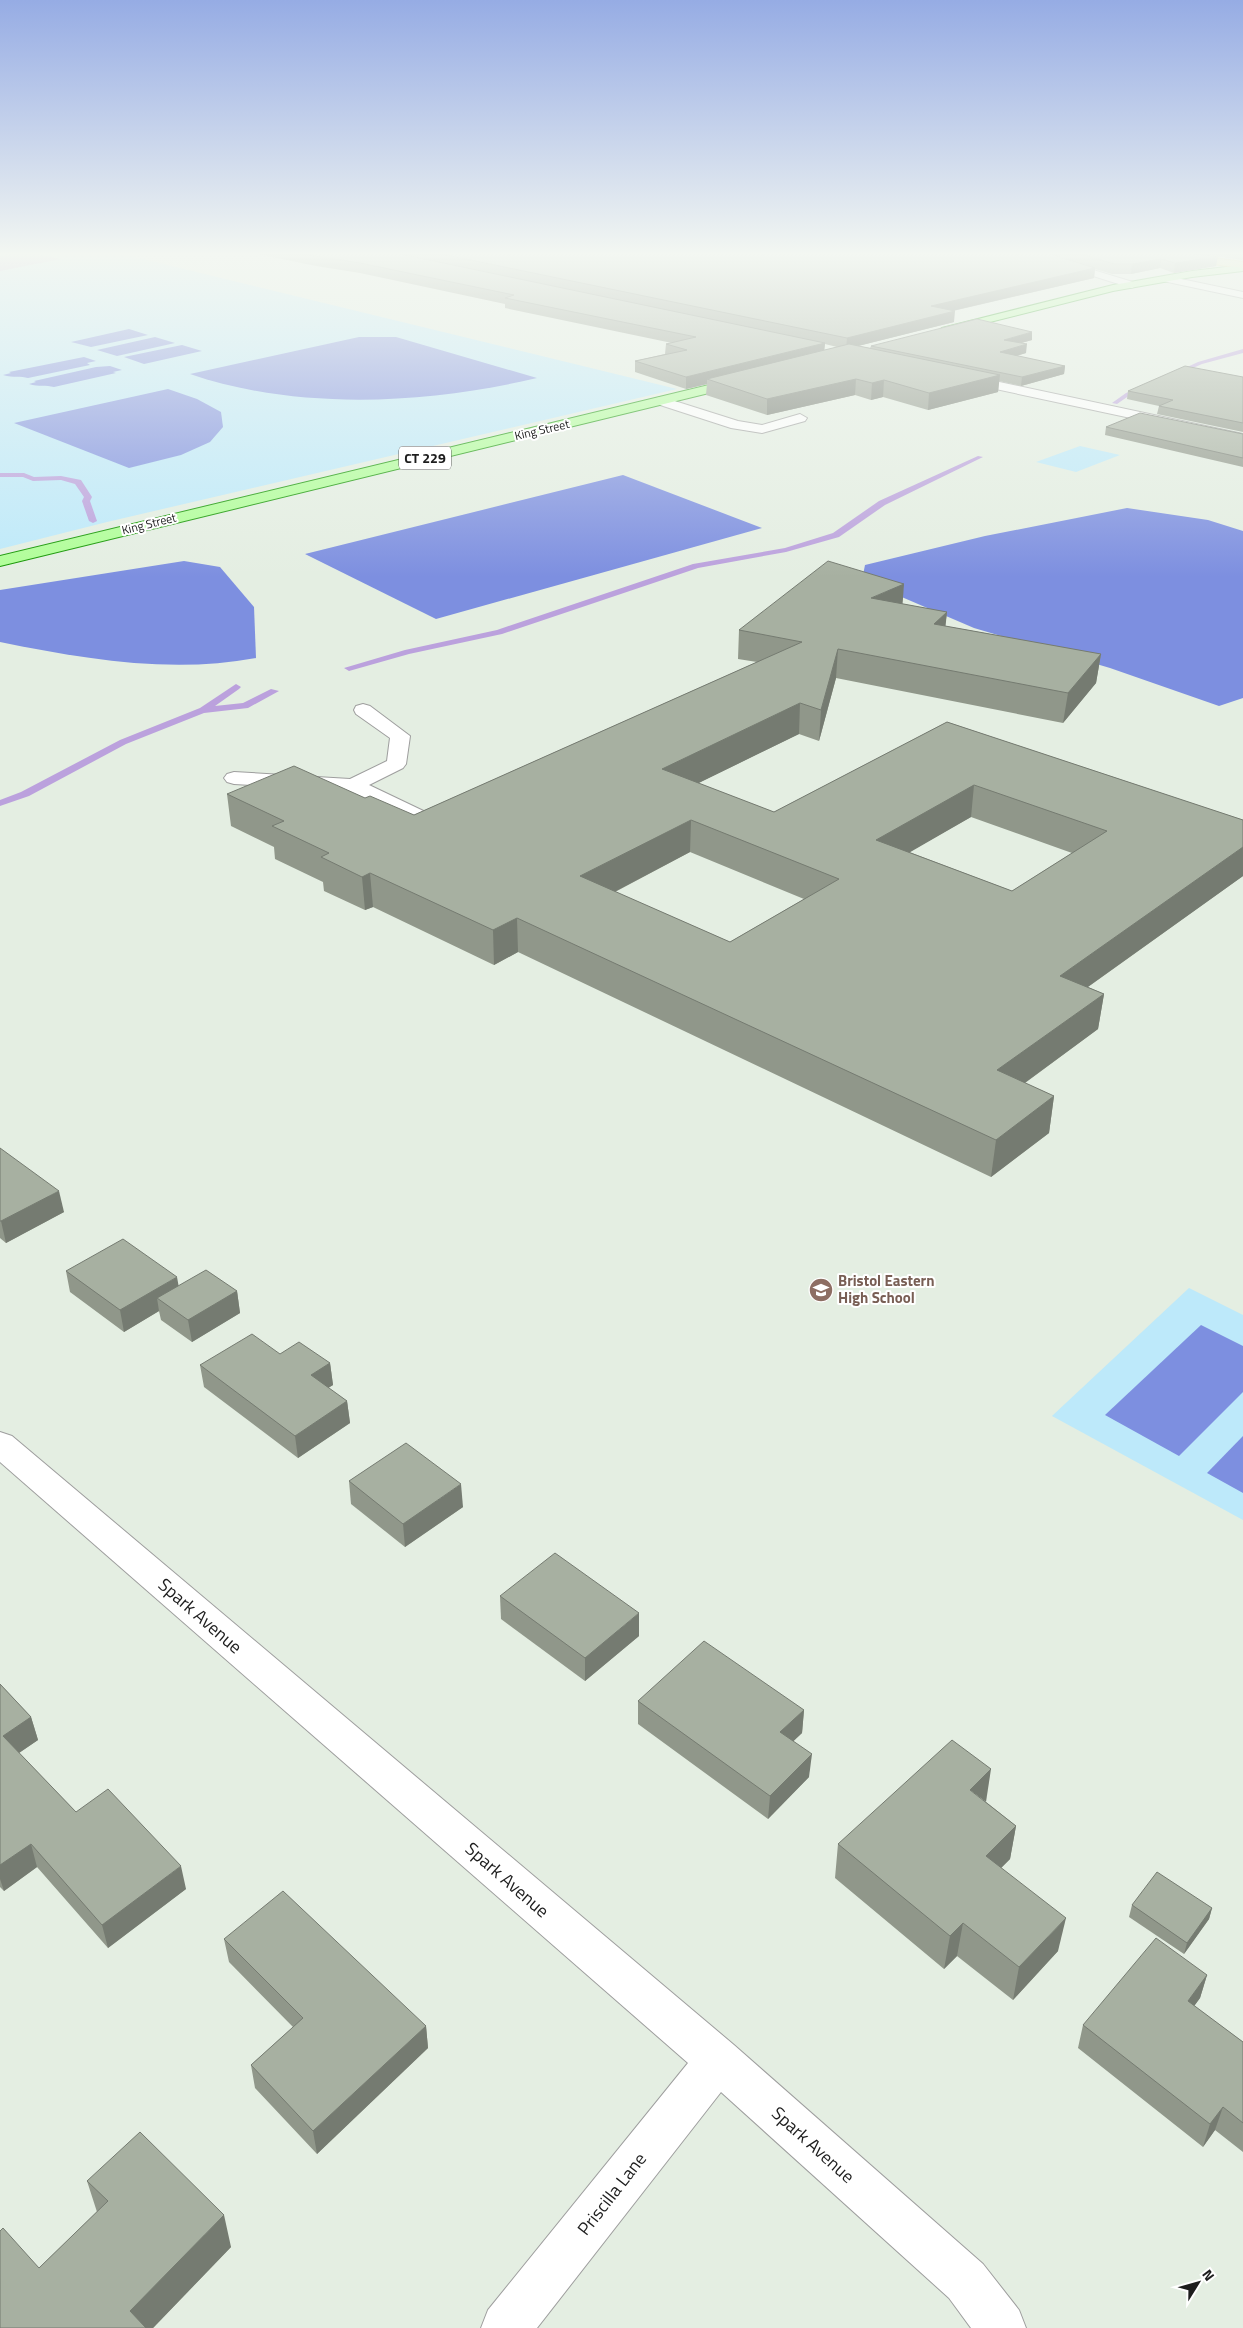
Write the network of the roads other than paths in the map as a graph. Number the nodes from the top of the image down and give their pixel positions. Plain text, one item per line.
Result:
1 (947, 375) edge
2 (759, 377) edge
3 (662, 401) junction
4 (800, 418) edge
5 (1243, 438) edge
6 (0, 561) edge
7 (363, 710) dead end
8 (234, 778) dead end
9 (353, 784) junction
10 (429, 821) edge
11 (0, 1444) edge
12 (718, 2060) junction
13 (506, 2328) edge
14 (1001, 2328) edge

1 - 5 street
2 - 3 main road, King Street / CT 229
3 - 4 street
3 - 6 main road, King Street / CT 229
7 - 9 street
8 - 9 street
9 - 10 street
11 - 12 street, Spark Avenue
12 - 13 street, Priscilla Lane
12 - 14 street, Spark Avenue

